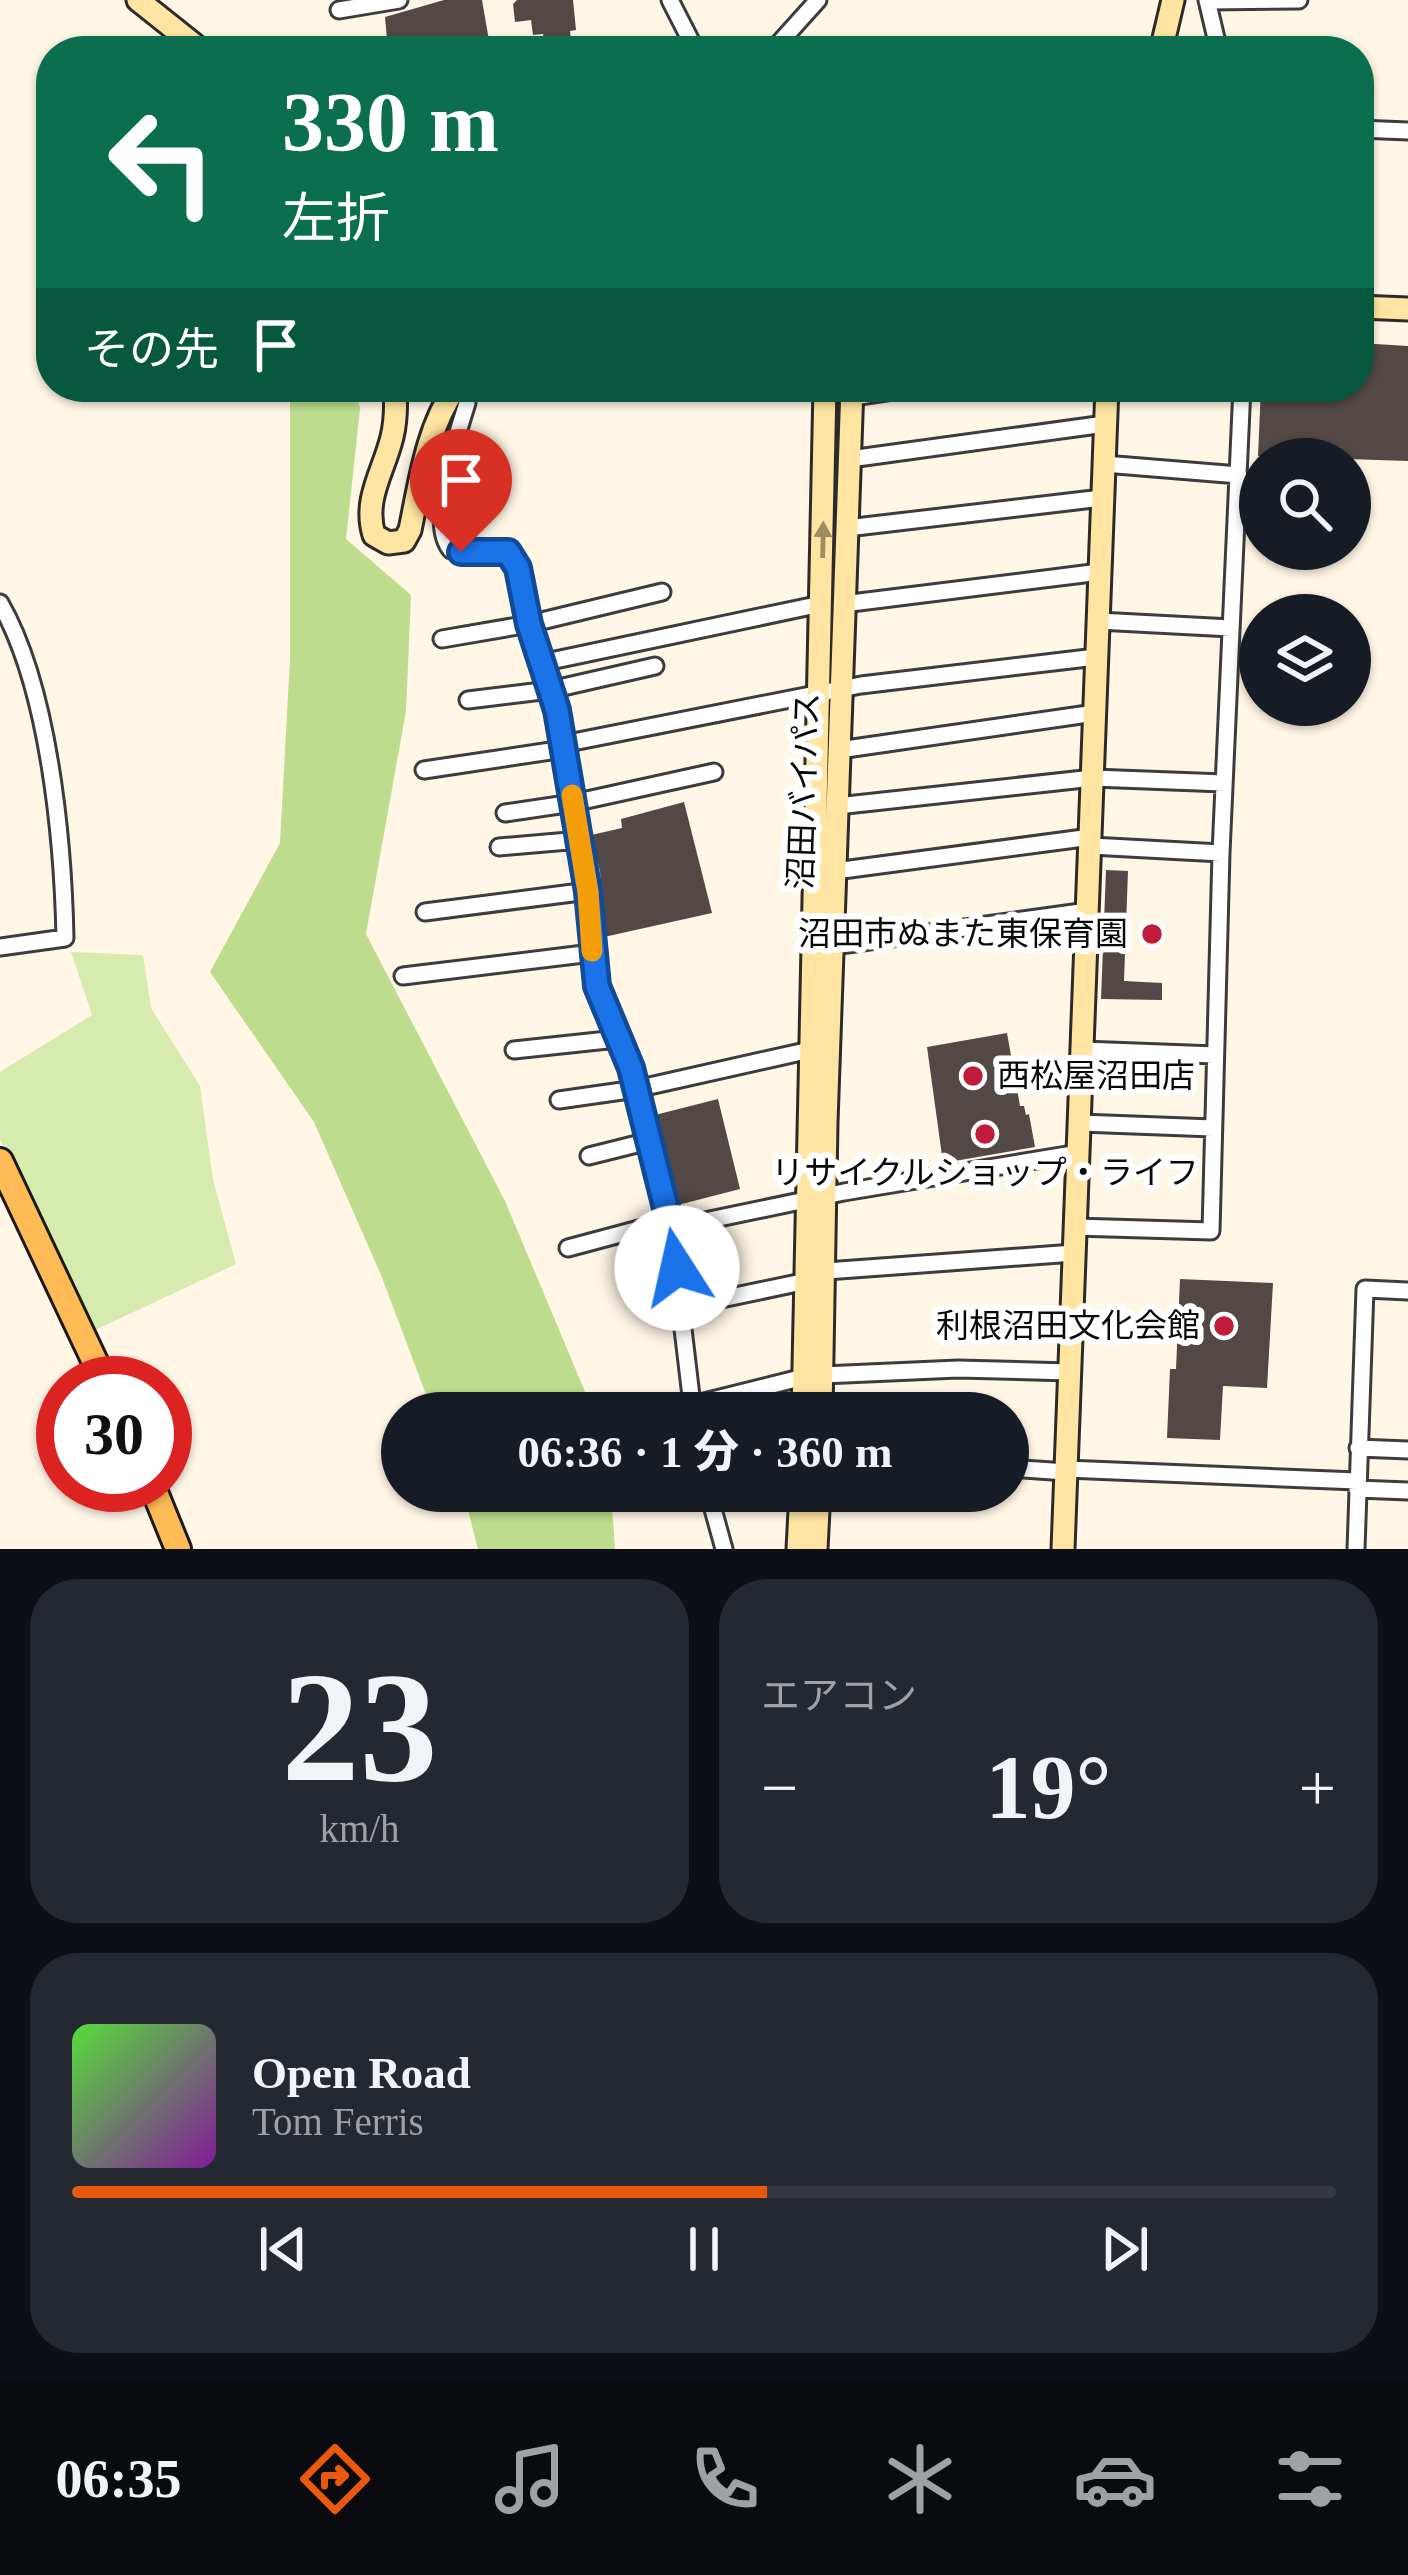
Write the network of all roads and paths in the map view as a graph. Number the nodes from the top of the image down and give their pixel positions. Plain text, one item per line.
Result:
1 (138, 0) edge
2 (399, 0) edge
3 (670, 0) edge
4 (818, 0) edge
5 (1173, 0) edge
6 (1299, 0) edge
7 (1207, 1) edge
8 (339, 10) dead end
9 (183, 36) edge
10 (688, 36) edge
11 (786, 36) edge
12 (1164, 36) edge
13 (1215, 36) edge
14 (1374, 130) edge
15 (1408, 130) edge
16 (1374, 308) edge
17 (1408, 310) edge
18 (394, 402) edge
19 (446, 402) edge
20 (467, 402) edge
21 (825, 402) edge
22 (853, 402) edge
23 (1106, 402) edge
24 (1242, 402) edge
25 (1105, 424) junction
26 (1241, 438) edge
27 (850, 459) junction
28 (1104, 464) junction
29 (1239, 475) joint
30 (1102, 498) junction
31 (847, 528) junction
32 (1100, 572) junction
33 (662, 592) dead end
34 (0, 603) edge
35 (832, 604) junction
36 (1098, 621) junction
37 (529, 624) junction
38 (1231, 628) junction
39 (442, 639) dead end
40 (1096, 657) junction
41 (541, 662) junction
42 (655, 666) dead end
43 (550, 690) junction
44 (830, 691) junction
45 (468, 700) dead end
46 (1095, 713) junction
47 (564, 746) junction
48 (839, 750) junction
49 (424, 770) dead end
50 (714, 772) dead end
51 (1093, 778) junction
52 (1224, 783) junction
53 (573, 803) junction
54 (837, 806) junction
55 (505, 812) dead end
56 (580, 839) junction
57 (1091, 842) junction
58 (500, 847) dead end
59 (1221, 853) junction
60 (835, 871) junction
61 (588, 892) junction
62 (1088, 911) junction
63 (425, 912) dead end
64 (832, 946) junction
65 (0, 947) edge
66 (592, 953) junction
67 (403, 976) dead end
68 (617, 1039) junction
69 (514, 1050) dead end
70 (810, 1050) junction
71 (1083, 1050) junction
72 (1215, 1054) junction
73 (636, 1089) junction
74 (559, 1100) dead end
75 (1080, 1123) junction
76 (1213, 1128) junction
77 (649, 1141) junction
78 (1079, 1153) junction
79 (590, 1156) dead end
80 (0, 1161) edge
81 (817, 1198) junction
82 (670, 1224) junction
83 (1076, 1227) junction
84 (568, 1248) dead end
85 (1074, 1253) junction
86 (817, 1276) junction
87 (1408, 1291) edge
88 (682, 1307) junction
89 (92, 1356) edge
90 (1070, 1372) junction
91 (813, 1376) junction
92 (690, 1392) edge
93 (754, 1392) edge
94 (809, 1392) edge
95 (816, 1392) edge
96 (1358, 1448) junction
97 (1408, 1450) edge
98 (1029, 1469) edge
99 (1066, 1471) junction
100 (1357, 1485) junction
101 (1408, 1491) edge
102 (163, 1512) edge
103 (715, 1512) edge
104 (800, 1512) edge
105 (817, 1512) edge
106 (178, 1549) edge
107 (724, 1549) edge
108 (798, 1549) edge
109 (816, 1549) edge
110 (1063, 1549) edge
111 (1356, 1549) edge

1 - 9 street
2 - 8 street
3 - 10 street
4 - 11 street
5 - 12 street
6 - 7 street
7 - 13 street
14 - 15 street
16 - 17 street
18 - 19 street
20 - 37 street
35 -> 21 street, 沼田バイパス
22 - 27 street, 沼田バイパス
23 - 25 street
24 - 26 street
25 - 27 street
25 - 28 street
27 - 31 street, 沼田バイパス
28 - 29 street
28 - 30 street
29 - 38 street
30 - 31 street
30 - 32 street
31 - 35 street, 沼田バイパス
32 - 35 street
32 - 36 street
33 - 37 street
34 - 65 street
35 - 41 street
35 - 44 street, 沼田バイパス
36 - 38 street
36 - 40 street
37 - 39 street
37 - 41 street
38 - 52 street
40 - 44 street
40 - 46 street
41 - 43 street
42 - 43 street
43 - 45 street
43 - 47 street
44 - 47 street
44 - 48 street, 沼田バイパス
44 - 70 street, 沼田バイパス
46 - 48 street
46 - 51 street
47 - 49 street
47 - 53 street
48 - 54 street, 沼田バイパス
50 - 53 street
51 - 52 street
51 - 54 street
51 - 57 street
52 - 59 street
53 - 55 street
53 - 56 street
54 - 60 street, 沼田バイパス
56 - 58 street
56 - 61 street
57 - 59 street
57 - 60 street
57 - 62 street
59 - 72 street
60 - 64 street, 沼田バイパス
61 - 63 street
61 - 66 street
62 - 64 street
62 - 71 street
64 - 81 street, 沼田バイパス
66 - 67 street
66 - 68 street
68 - 69 street
68 - 73 street
70 - 73 street
70 - 81 street, 沼田バイパス
71 - 72 street
71 - 75 street
72 - 76 street
73 - 74 street
73 - 77 street
75 - 76 street
75 - 78 street
76 - 83 street
77 - 79 street
77 - 82 street
78 - 81 street
78 - 83 street
80 - 89 main road
81 - 82 street
81 - 86 street, 沼田バイパス
82 - 84 street
82 - 88 street
83 - 85 street
85 - 86 street
85 - 90 street
86 - 88 street
86 - 91 street, 沼田バイパス
87 - 96 street
88 - 92 street
90 - 91 street
90 - 99 street
91 - 93 street
91 - 94 street, 沼田バイパス
91 - 95 street, 沼田バイパス
96 - 97 street
96 - 100 street
98 - 99 street
99 - 100 street
99 - 110 street
100 - 101 street
100 - 111 street
102 - 106 main road
103 - 107 street
104 - 108 street
105 - 109 street

